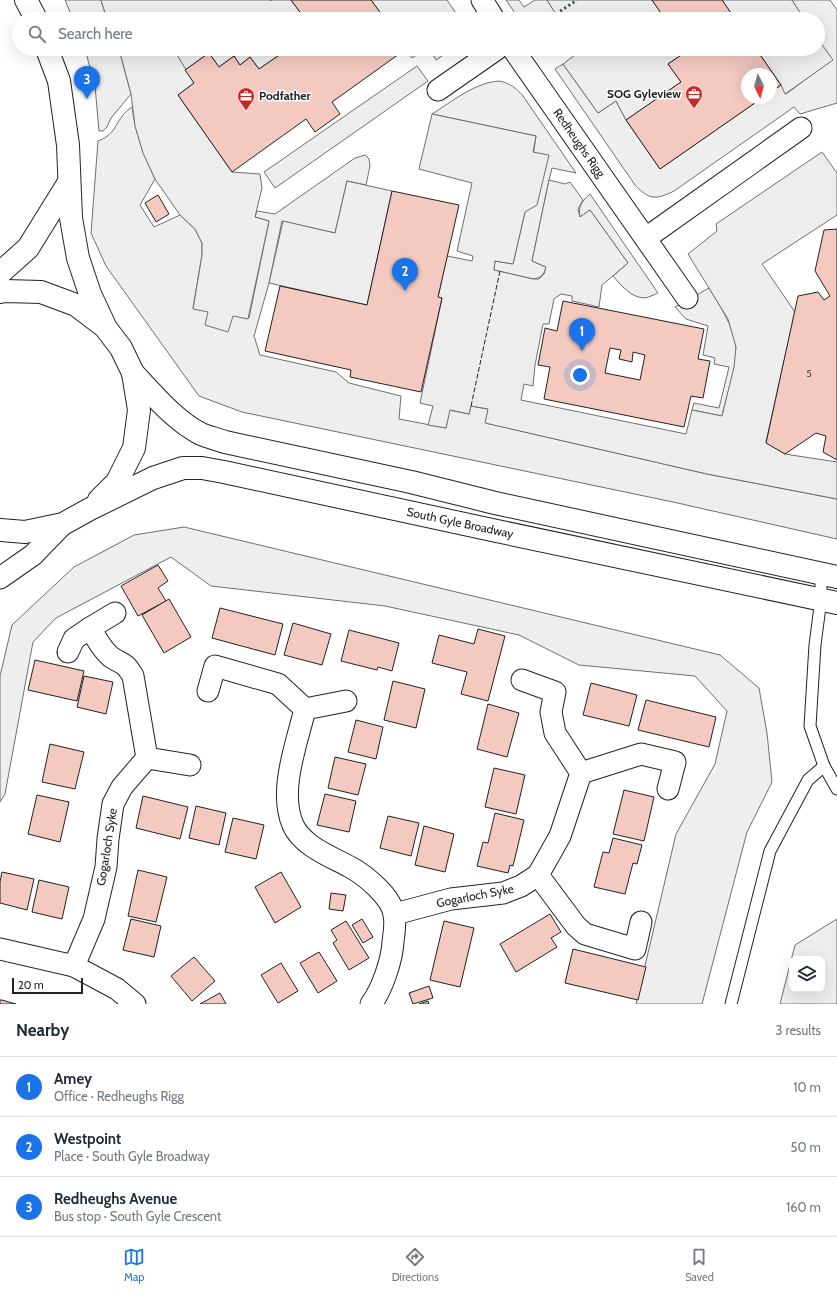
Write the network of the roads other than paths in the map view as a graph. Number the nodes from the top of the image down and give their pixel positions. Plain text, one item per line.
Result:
1 (26, 0) edge
2 (482, 0) edge
3 (32, 12) edge
4 (490, 12) edge
5 (50, 56) edge
6 (487, 56) edge
7 (518, 56) edge
8 (438, 90) dead end
9 (801, 128) dead end
10 (69, 182) junction
11 (646, 238) junction
12 (0, 273) edge
13 (0, 292) edge
14 (686, 298) dead end
15 (105, 327) junction
16 (133, 373) junction
17 (90, 509) junction
18 (63, 524) junction
19 (0, 530) edge
20 (829, 575) edge
21 (0, 578) edge
22 (829, 601) edge
23 (116, 613) dead end
24 (90, 628) junction
25 (68, 652) dead end
26 (522, 680) dead end
27 (208, 691) dead end
28 (346, 701) dead end
29 (305, 709) junction
30 (147, 758) junction
31 (190, 765) dead end
32 (824, 766) junction
33 (581, 773) junction
34 (668, 789) dead end
35 (837, 789) edge
36 (538, 875) junction
37 (394, 914) junction
38 (641, 922) dead end
39 (0, 949) edge
40 (74, 966) junction
41 (135, 1004) edge
42 (371, 1004) edge
43 (731, 1004) edge

1 - 3 street
2 - 4 street
5 - 10 street
6 - 8 street
7 - 11 street, Redheughs Rigg
9 - 11 street
10 - 12 street
10 - 15 street
11 - 14 street, Redheughs Rigg
13 - 15 street, South Gyle Broadway
15 - 16 street, South Gyle Broadway
16 - 17 street, South Gyle Broadway
16 - 20 street, South Gyle Broadway
17 - 18 street, South Gyle Broadway
17 - 22 street, South Gyle Broadway
18 - 19 street, South Gyle Broadway
18 - 21 street
20 - 22 lane
22 - 32 lane
23 - 24 street
24 - 25 street
24 - 30 street
26 - 33 street
27 - 29 street
28 - 29 street
29 - 37 street
30 - 31 street
30 - 40 street, Gogarloch Syke
32 - 35 lane
32 - 43 lane
33 - 34 street
33 - 36 street, Gogarloch Syke
36 - 37 street, Gogarloch Syke
36 - 38 street
37 - 42 street
39 - 40 street
40 - 41 street

